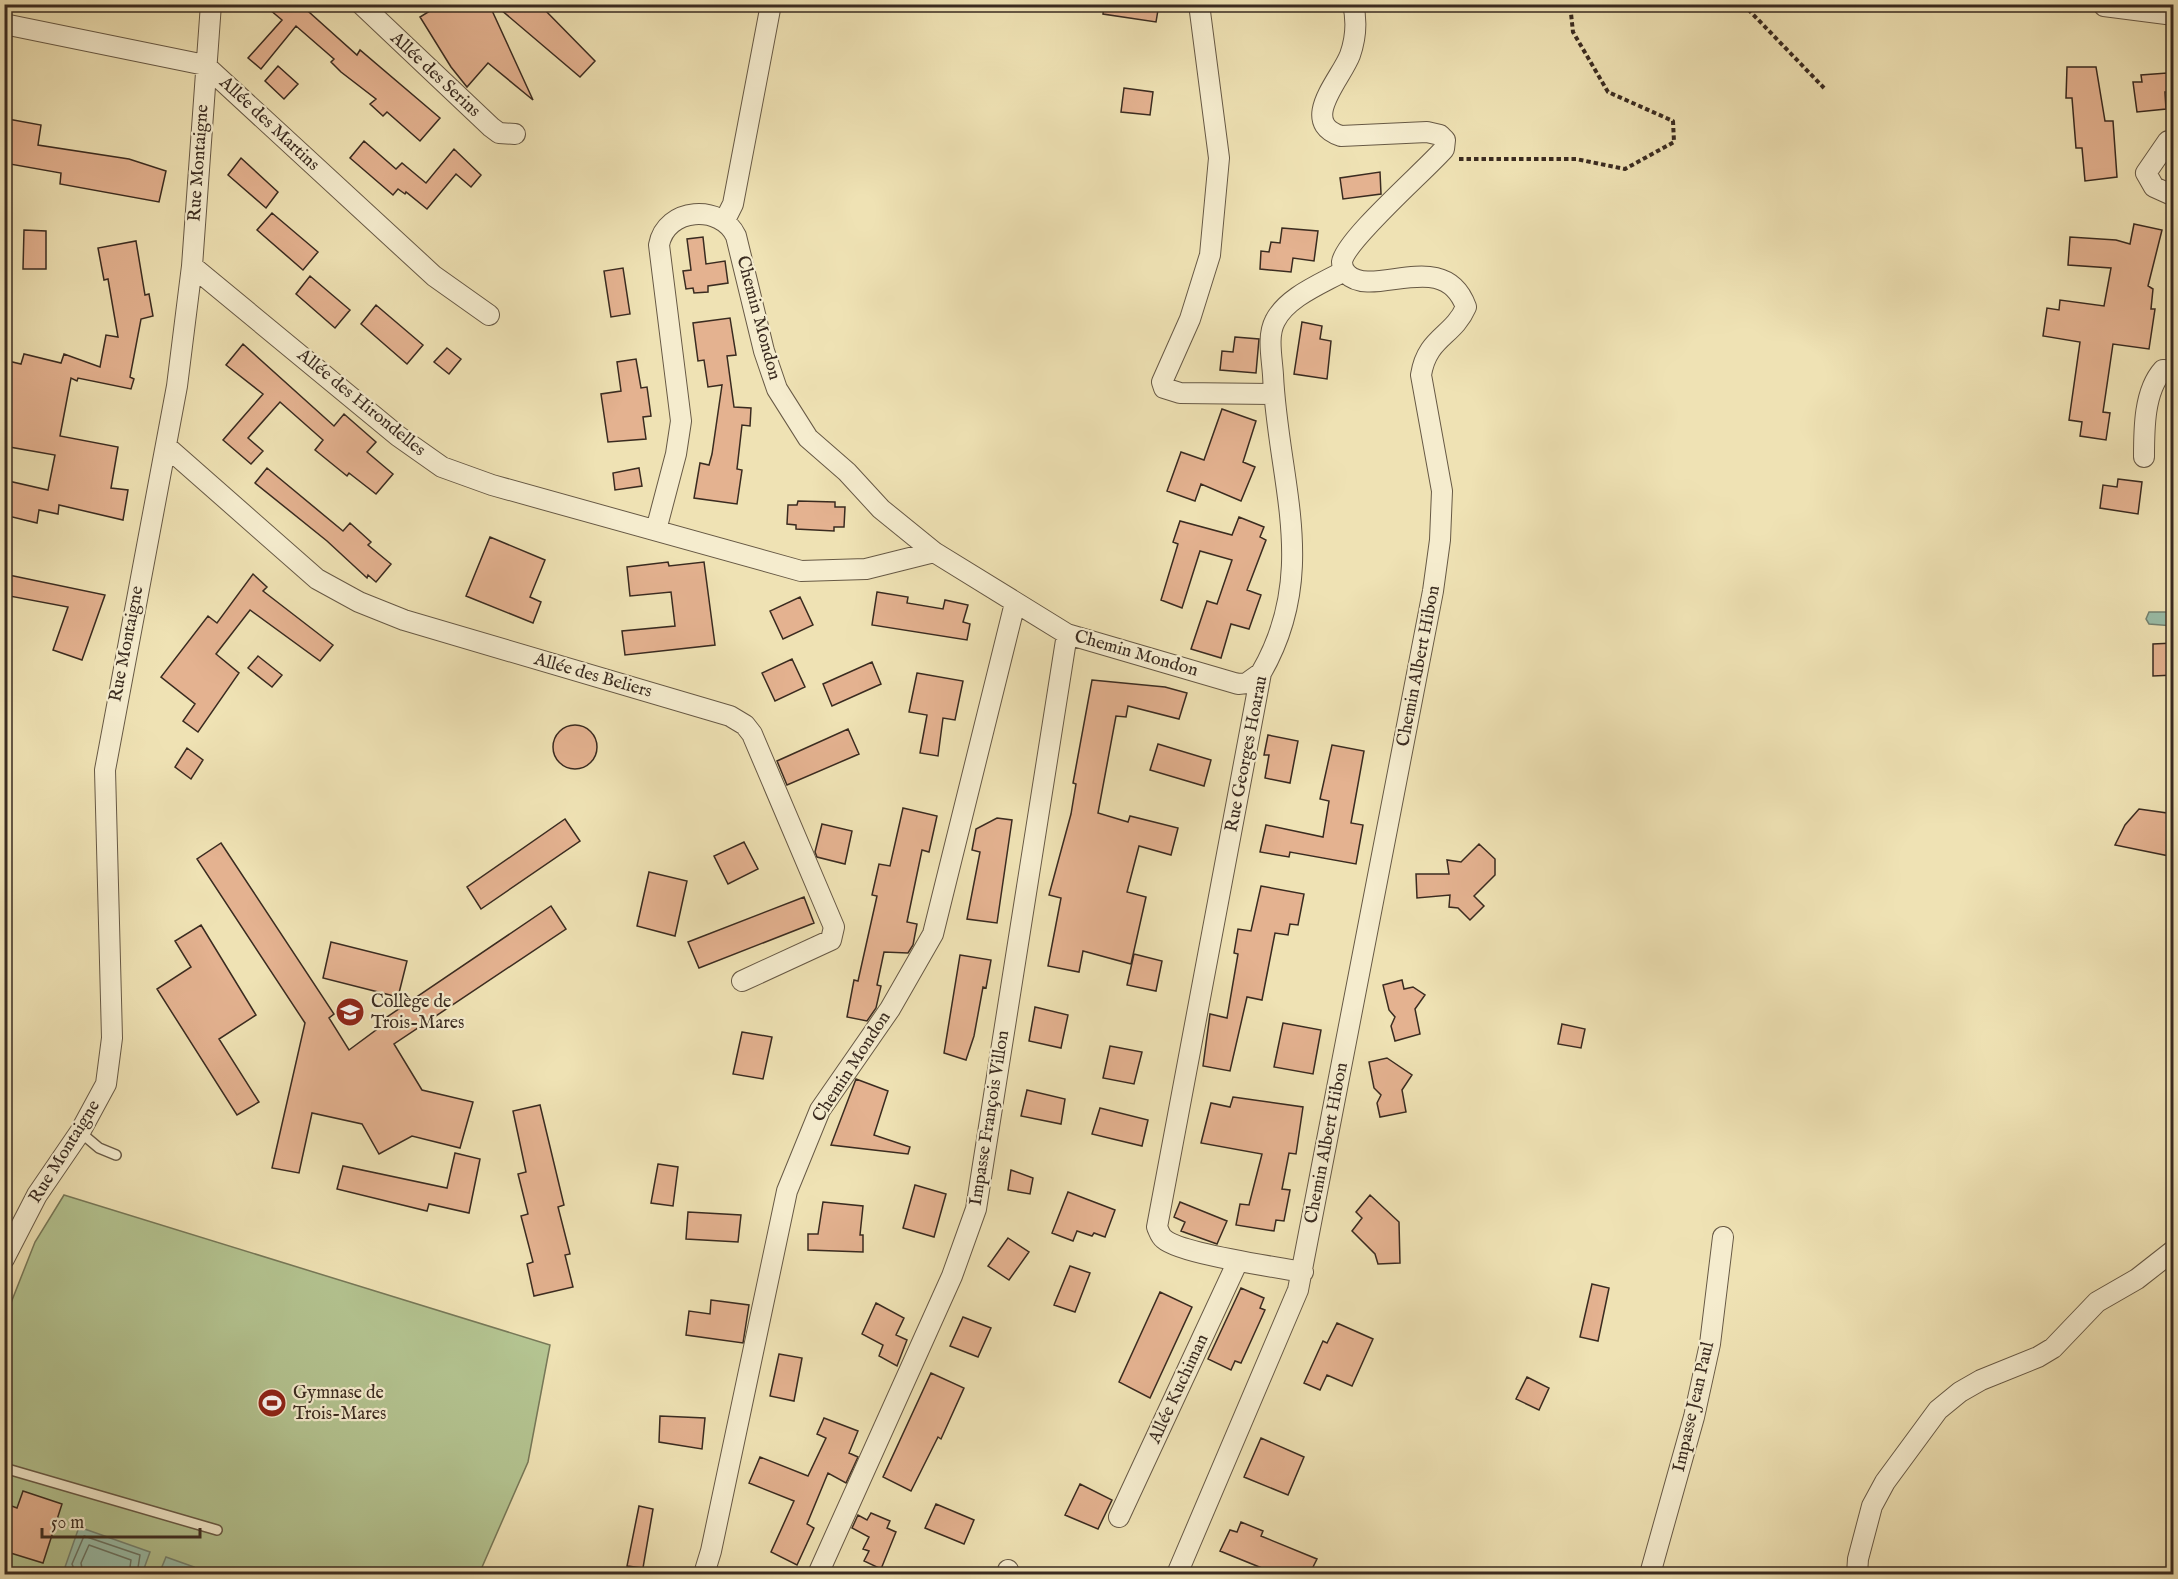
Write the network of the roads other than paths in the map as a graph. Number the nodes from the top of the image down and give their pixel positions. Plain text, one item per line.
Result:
1 (211, 4) edge
2 (361, 4) edge
3 (771, 4) edge
4 (1199, 4) edge
5 (1353, 4) edge
6 (2104, 6) dead end
7 (2174, 15) edge
8 (4, 24) edge
9 (205, 64) junction
10 (515, 134) dead end
11 (2174, 140) edge
12 (2174, 196) edge
13 (725, 220) junction
14 (192, 266) junction
15 (1344, 271) junction
16 (489, 315) dead end
17 (2174, 370) edge
18 (1274, 394) junction
19 (167, 447) junction
20 (2144, 457) dead end
21 (656, 530) junction
22 (934, 552) junction
23 (1015, 603) junction
24 (1067, 634) junction
25 (1261, 674) junction
26 (742, 981) dead end
27 (80, 1132) junction
28 (116, 1155) dead end
29 (1723, 1238) dead end
30 (2174, 1250) edge
31 (4, 1259) edge
32 (1238, 1261) junction
33 (1303, 1272) junction
34 (4, 1468) edge
35 (1119, 1517) dead end
36 (216, 1530) dead end
37 (1184, 1572) edge
38 (704, 1575) edge
39 (818, 1575) edge
40 (1650, 1575) edge
41 (1857, 1575) edge

1 - 9 street, Rue Montaigne
2 - 10 street, Allée des Serins
3 - 13 street
4 - 18 street
5 - 15 street
6 - 7 street
8 - 9 street, Allée des Martins
9 - 14 street, Rue Montaigne
9 - 16 street, Allée des Martins
11 - 12 street
13 - 21 street
13 - 22 street, Chemin Mondon
14 - 19 street, Rue Montaigne
14 - 21 street, Allée des Hirondelles
15 - 18 street, Rue Georges Hoarau
15 - 33 street, Chemin Albert Hibon
17 - 20 street
18 - 25 street, Rue Georges Hoarau
19 - 26 street, Allée des Beliers
19 - 27 street, Rue Montaigne
21 - 22 street, Allée des Hirondelles
22 - 23 street, Chemin Mondon
23 - 24 street, Chemin Mondon
23 - 38 street, Chemin Mondon
24 - 25 street, Chemin Mondon
24 - 39 street, Impasse François Villon
25 - 32 street, Rue Georges Hoarau
27 - 28 lane
27 - 31 street, Rue Montaigne
29 - 40 street, Impasse Jean Paul
30 - 41 street
32 - 33 street
32 - 35 street, Allée Kuchiman
33 - 37 street, Chemin Albert Hibon
34 - 36 lane

